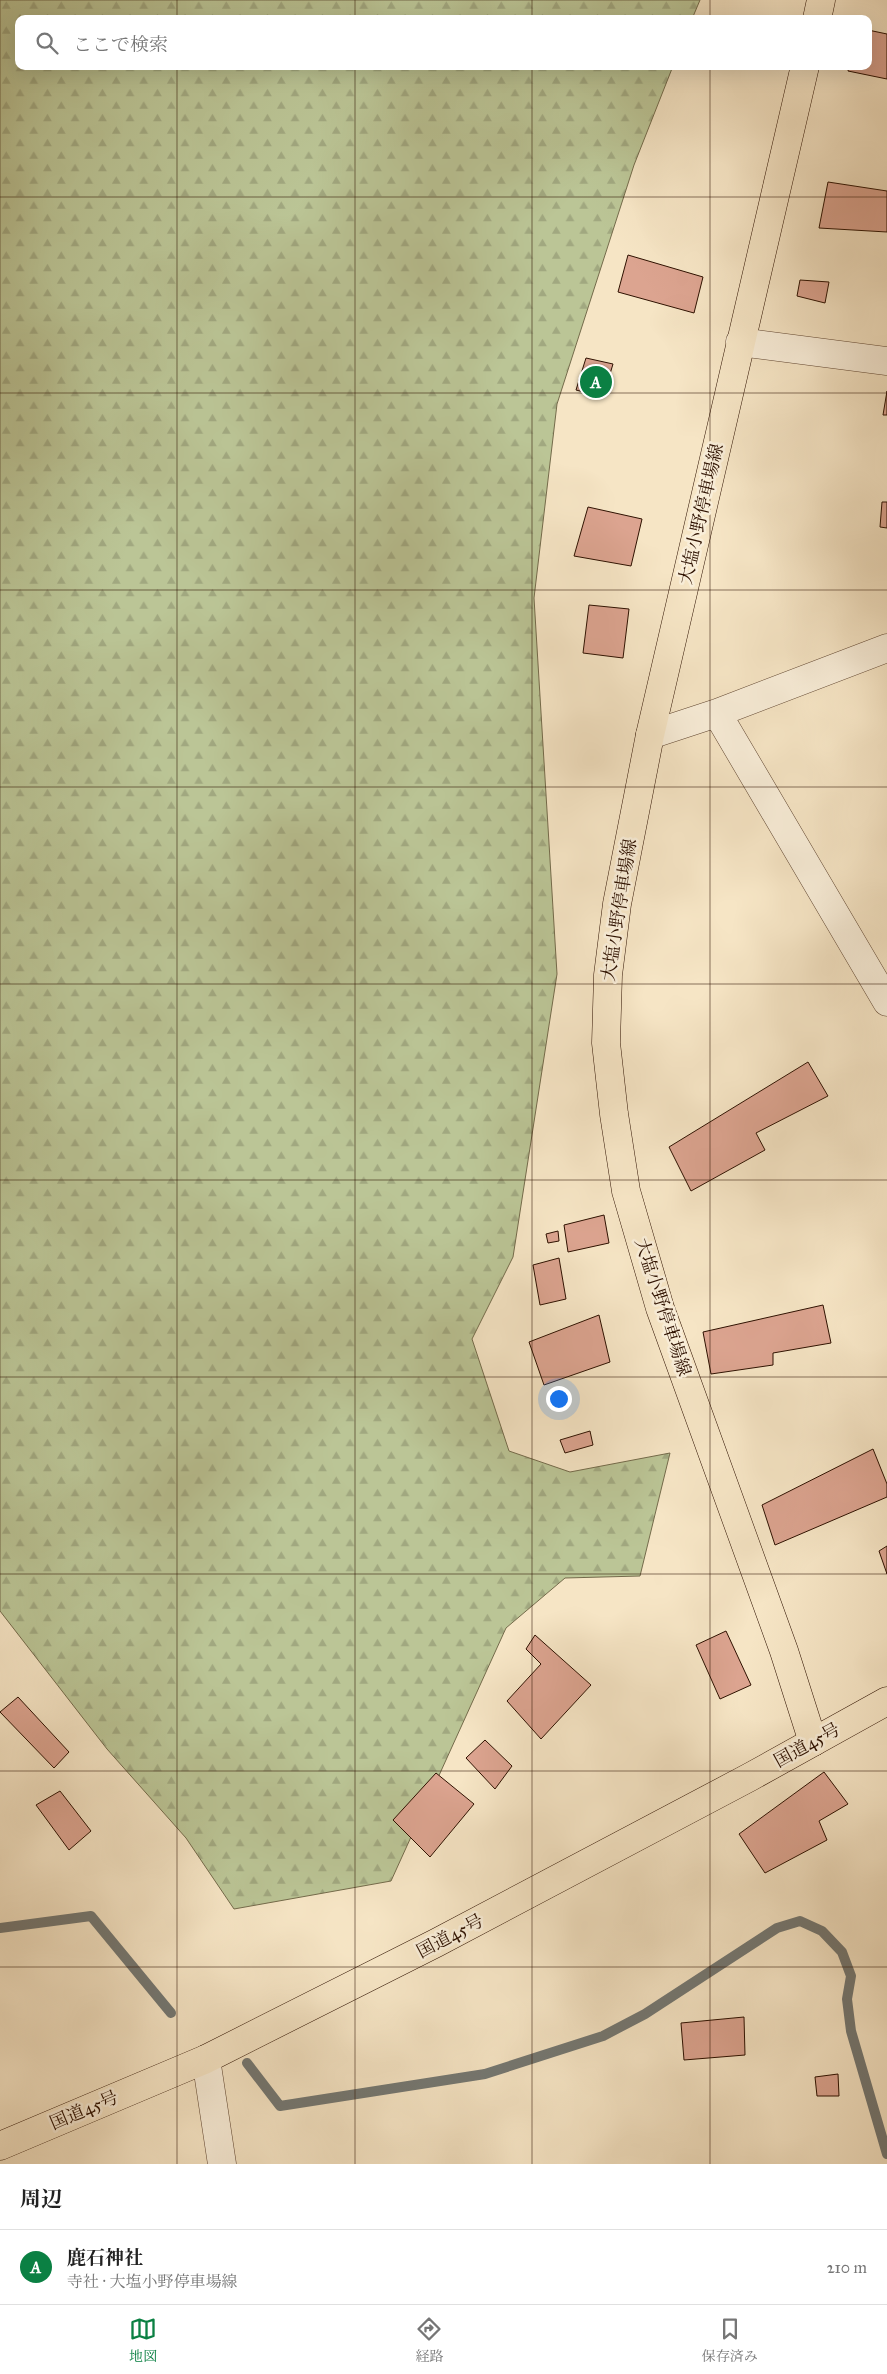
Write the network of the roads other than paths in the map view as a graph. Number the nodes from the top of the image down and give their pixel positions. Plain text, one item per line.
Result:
1 (821, 0) edge
2 (818, 15) edge
3 (804, 70) edge
4 (740, 342) junction
5 (887, 361) edge
6 (887, 648) edge
7 (717, 713) junction
8 (650, 735) junction
9 (887, 1002) edge
10 (887, 1701) edge
11 (813, 1742) junction
12 (206, 2059) junction
13 (0, 2146) edge
14 (222, 2164) edge

1 - 2 main road
3 - 4 main road, 大塩小野停車場線
4 - 5 street
4 - 8 main road, 大塩小野停車場線
6 - 7 street
7 - 8 street
7 - 9 street
8 - 11 main road, 大塩小野停車場線
10 - 11 main road, 国道45号
11 - 12 main road, 国道45号
12 - 13 main road, 国道45号
12 - 14 street

